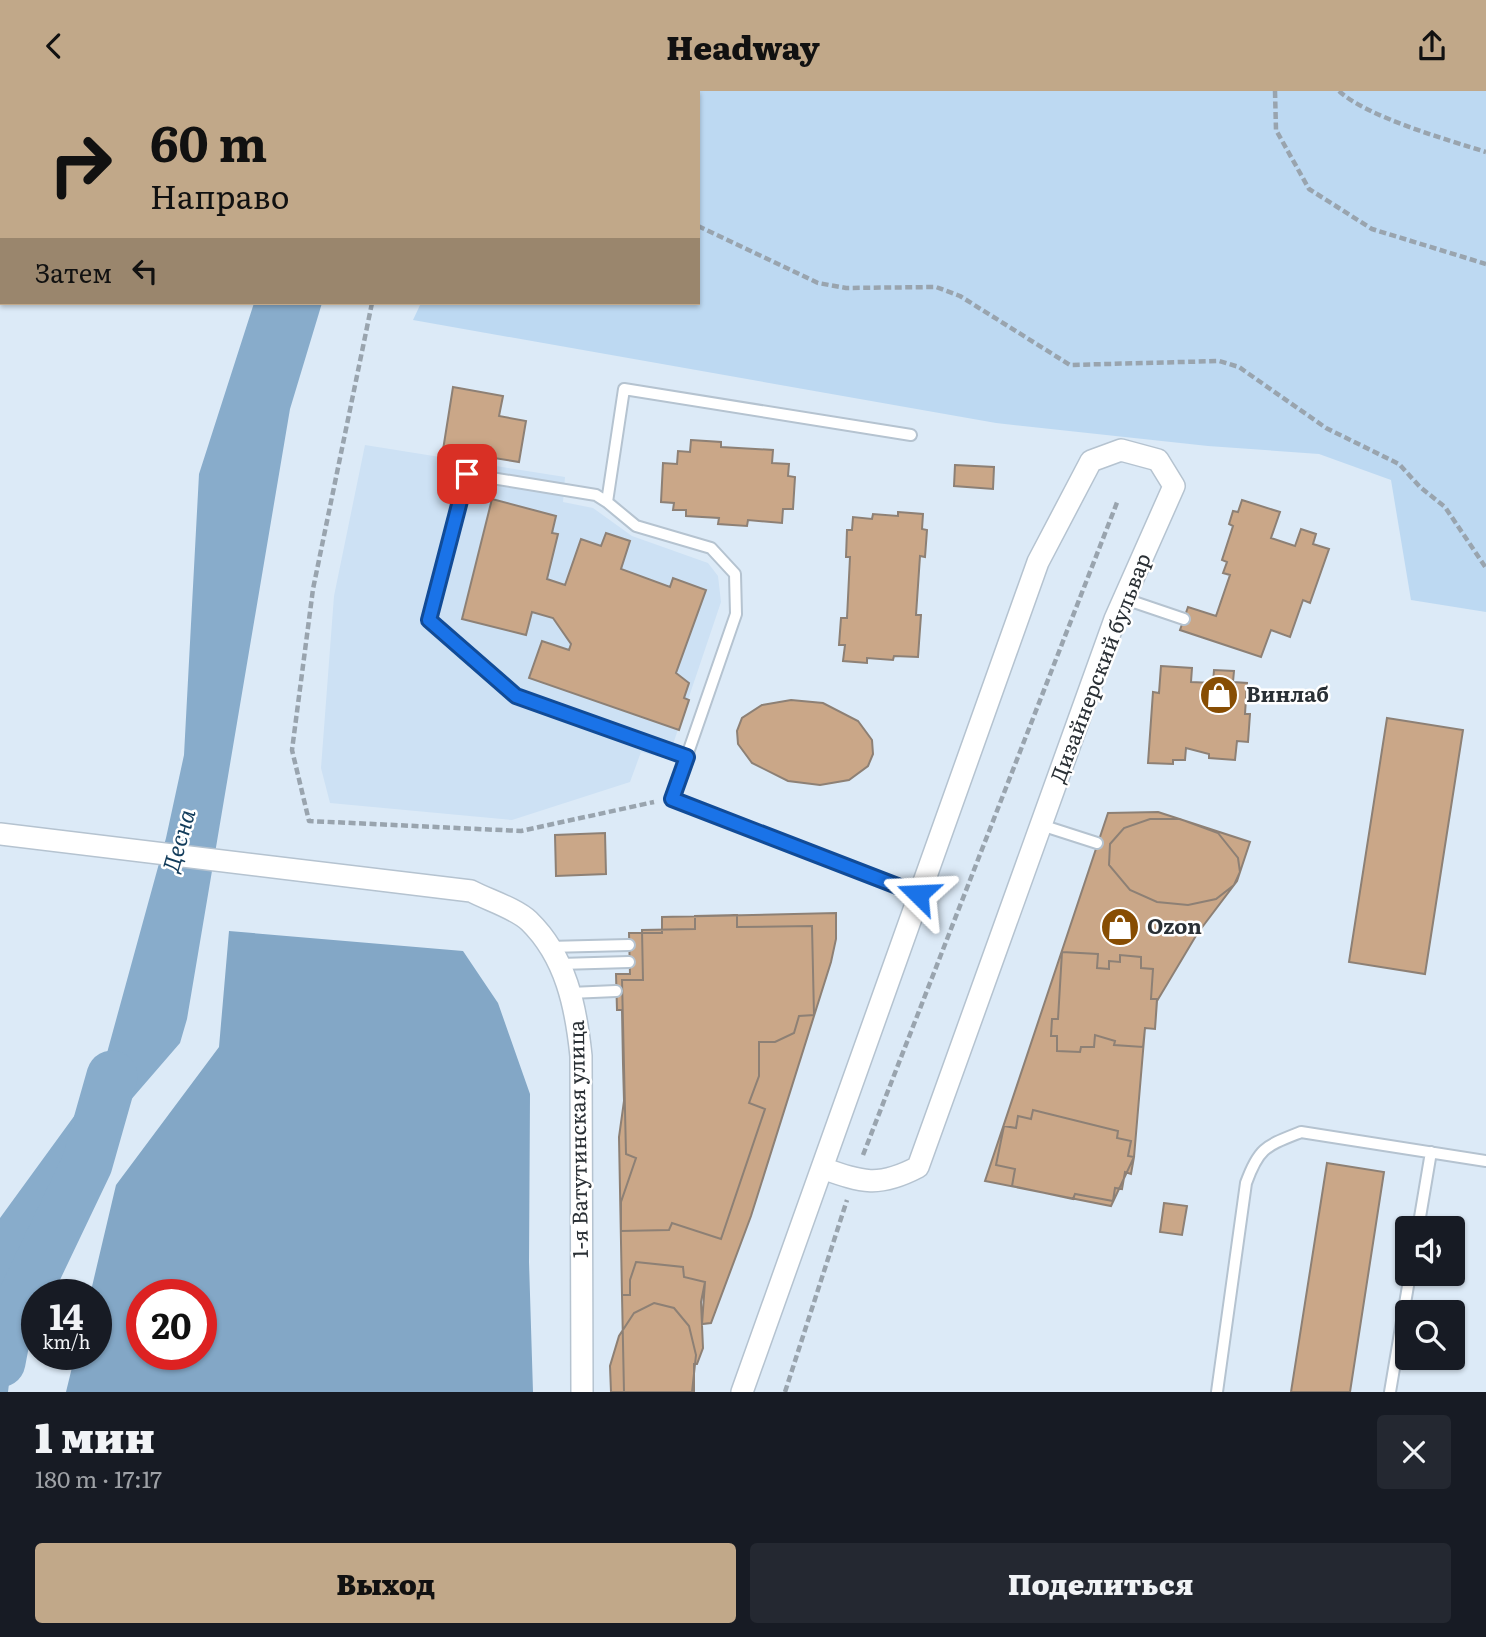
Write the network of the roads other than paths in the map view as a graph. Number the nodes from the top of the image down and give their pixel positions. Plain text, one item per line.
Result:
1 (911, 435) dead end
2 (607, 502) junction
3 (1125, 599) junction
4 (1184, 619) dead end
5 (687, 757) junction
6 (1041, 825) junction
7 (0, 834) edge
8 (1097, 843) dead end
9 (918, 894) junction
10 (629, 945) dead end
11 (554, 955) junction
12 (629, 962) dead end
13 (616, 991) dead end
14 (570, 993) junction
15 (1431, 1151) junction
16 (1486, 1161) edge
17 (822, 1168) junction
18 (1420, 1216) edge
19 (1408, 1286) edge
20 (582, 1392) edge
21 (742, 1392) edge
22 (1217, 1392) edge
23 (1391, 1392) edge

1 - 2 lane
2 - 5 lane
2 - 5 lane
3 - 4 lane
3 - 6 street, Дизайнерский бульвар
3 - 9 street, Дизайнерский бульвар
5 - 9 lane
6 - 8 lane
6 - 17 street, Дизайнерский бульвар
7 - 11 street, 1-я Ватутинская улица
9 - 17 street, Дизайнерский бульвар
10 - 11 lane
11 - 12 lane
11 - 14 street, 1-я Ватутинская улица
13 - 14 lane
14 - 20 street, 1-я Ватутинская улица
15 - 16 lane
15 - 18 lane
15 - 22 lane
17 - 21 street, Дизайнерский бульвар
19 - 23 lane

